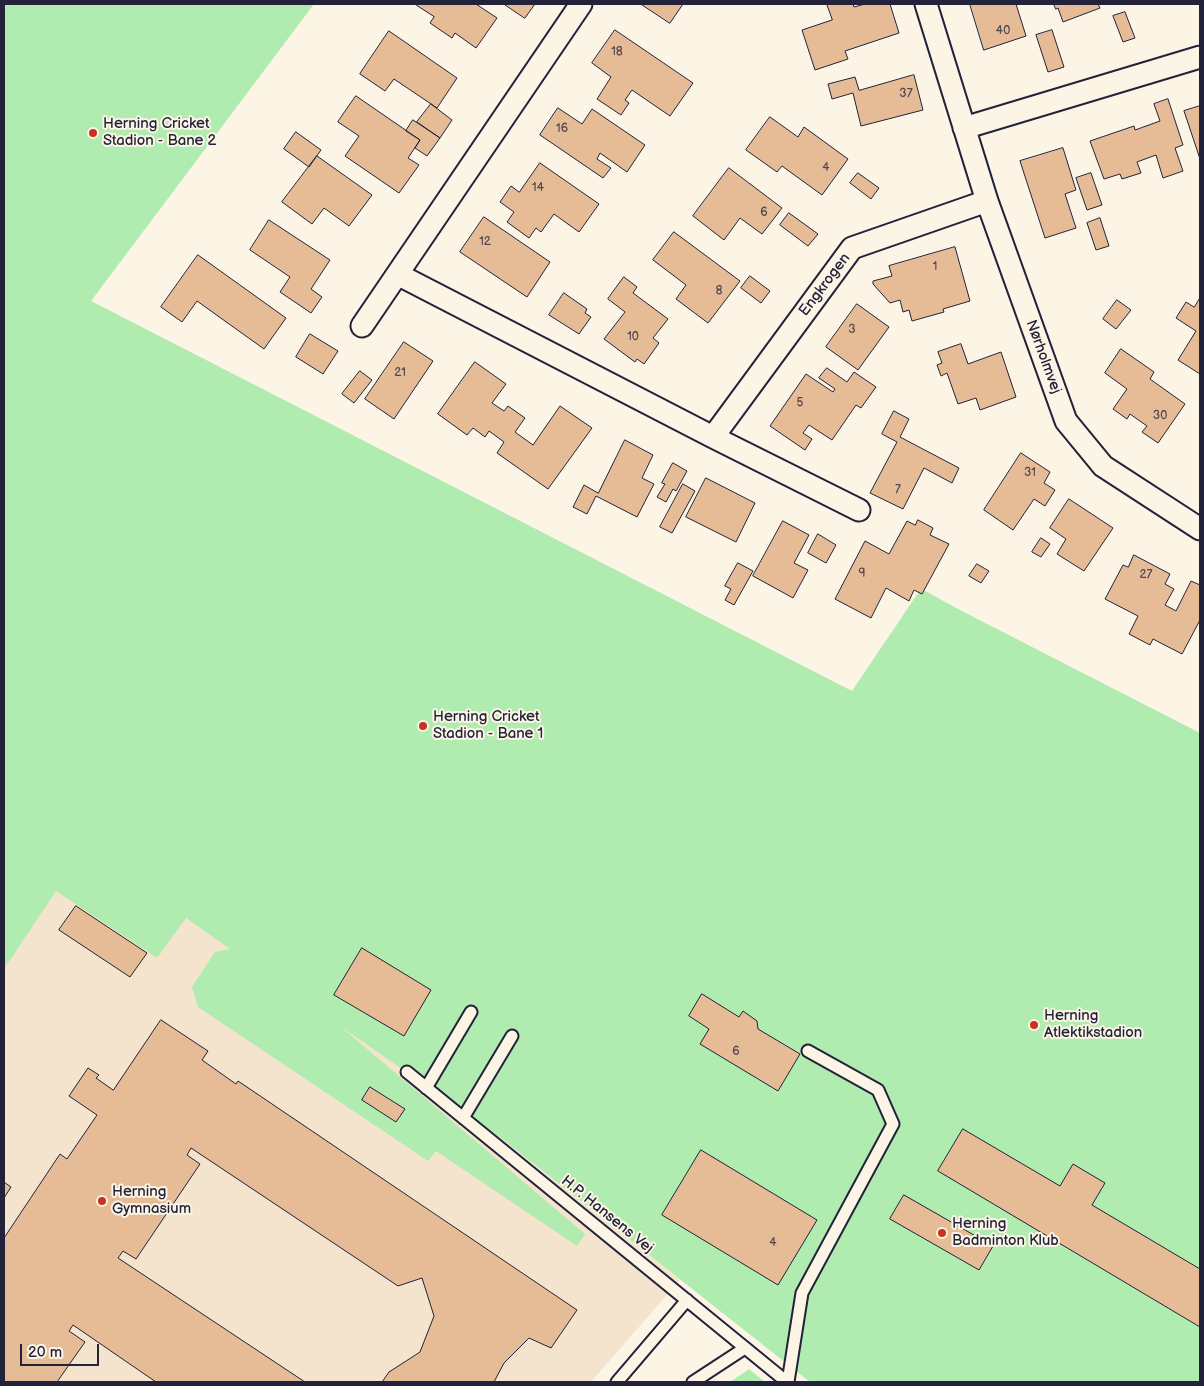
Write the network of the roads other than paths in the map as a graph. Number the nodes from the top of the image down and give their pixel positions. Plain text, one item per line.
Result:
1 (581, 4) edge
2 (926, 4) edge
3 (1200, 57) edge
4 (964, 128) junction
5 (987, 201) junction
6 (398, 275) junction
7 (362, 326) dead end
8 (712, 437) junction
9 (860, 510) dead end
10 (1200, 528) edge
11 (471, 1012) dead end
12 (512, 1036) dead end
13 (808, 1051) dead end
14 (406, 1072) dead end
15 (426, 1088) junction
16 (463, 1118) junction
17 (687, 1300) junction
18 (746, 1348) junction
19 (617, 1382) edge
20 (693, 1382) edge
21 (788, 1382) edge

1 - 6 street
2 - 4 street, Nørholmvej
3 - 4 street
4 - 5 street, Nørholmvej
5 - 8 street, Engkrogen
5 - 10 street, Nørholmvej
6 - 7 street
6 - 8 street
8 - 9 street
11 - 15 lane
12 - 16 lane
13 - 21 lane, H.P. Hansens Vej
14 - 15 lane, H.P. Hansens Vej
15 - 16 lane, H.P. Hansens Vej
16 - 17 lane, H.P. Hansens Vej
17 - 18 lane, H.P. Hansens Vej
17 - 19 lane
18 - 20 lane
18 - 21 lane, H.P. Hansens Vej

